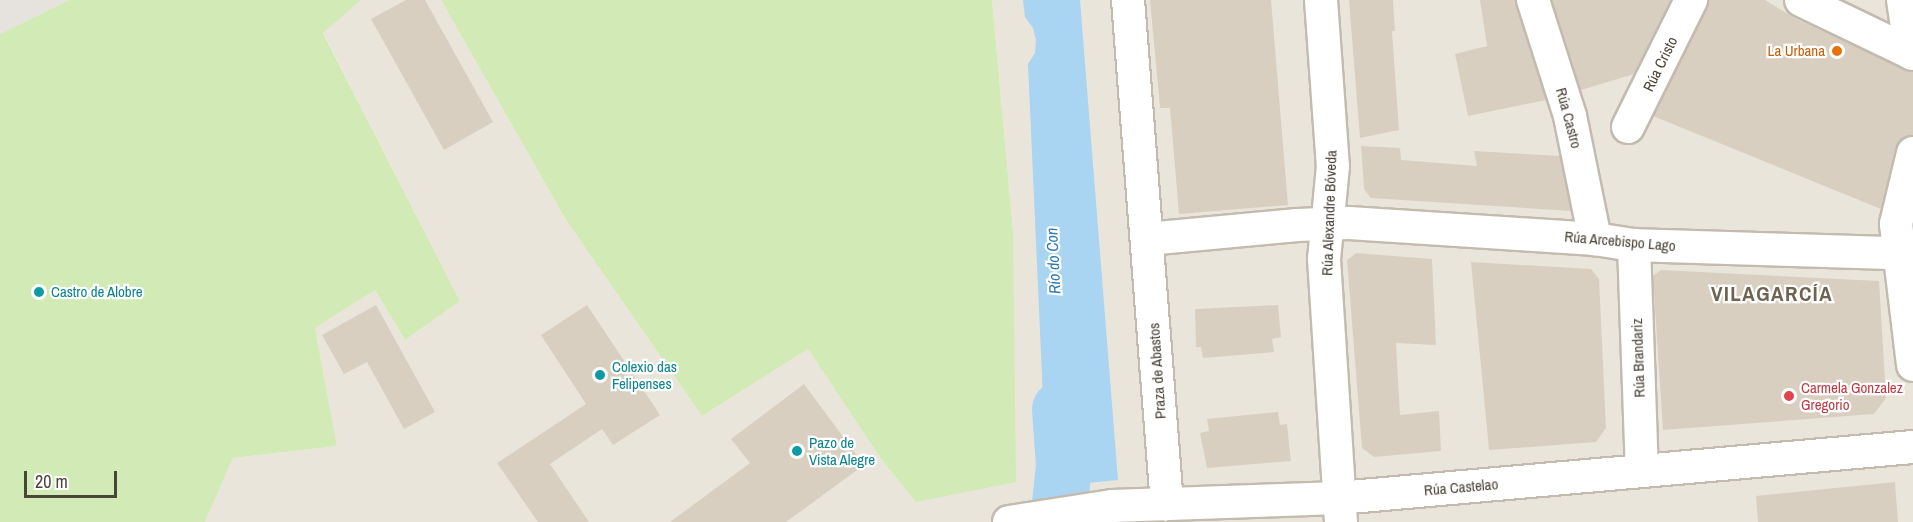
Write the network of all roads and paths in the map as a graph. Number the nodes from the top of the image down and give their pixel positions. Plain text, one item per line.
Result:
1 (1128, 0) edge
2 (1321, 0) edge
3 (1533, 0) edge
4 (1691, 0) edge
5 (1801, 0) edge
6 (1903, 0) edge
7 (1912, 53) edge
8 (1628, 127) dead end
9 (1913, 153) edge
10 (1328, 223) junction
11 (1147, 239) junction
12 (1595, 239) junction
13 (1634, 245) junction
14 (1906, 254) edge
15 (1913, 365) edge
16 (1913, 447) edge
17 (1642, 471) junction
18 (1167, 504) junction
19 (1340, 510) edge
20 (1010, 522) edge

1 - 11 street, Praza de Abastos
2 - 10 street, Rúa Alexandre Bóveda
3 - 12 street, Rúa Castro
4 - 8 street, Rúa Cristo
5 - 7 street
6 - 7 street
9 - 14 street
10 - 11 street
10 - 12 street, Rúa Arcebispo Lago
10 - 19 street, Rúa Alexandre Bóveda
11 - 18 street, Praza de Abastos
12 - 13 street, Rúa Arcebispo Lago
13 - 14 street, Rúa Arcebispo Lago
13 - 17 street, Rúa Brandariz
14 - 15 street
16 - 17 street, Rúa Castelao
17 - 19 street, Rúa Castelao
18 - 19 street, Rúa Castelao
18 - 20 street, Rúa Castelao

